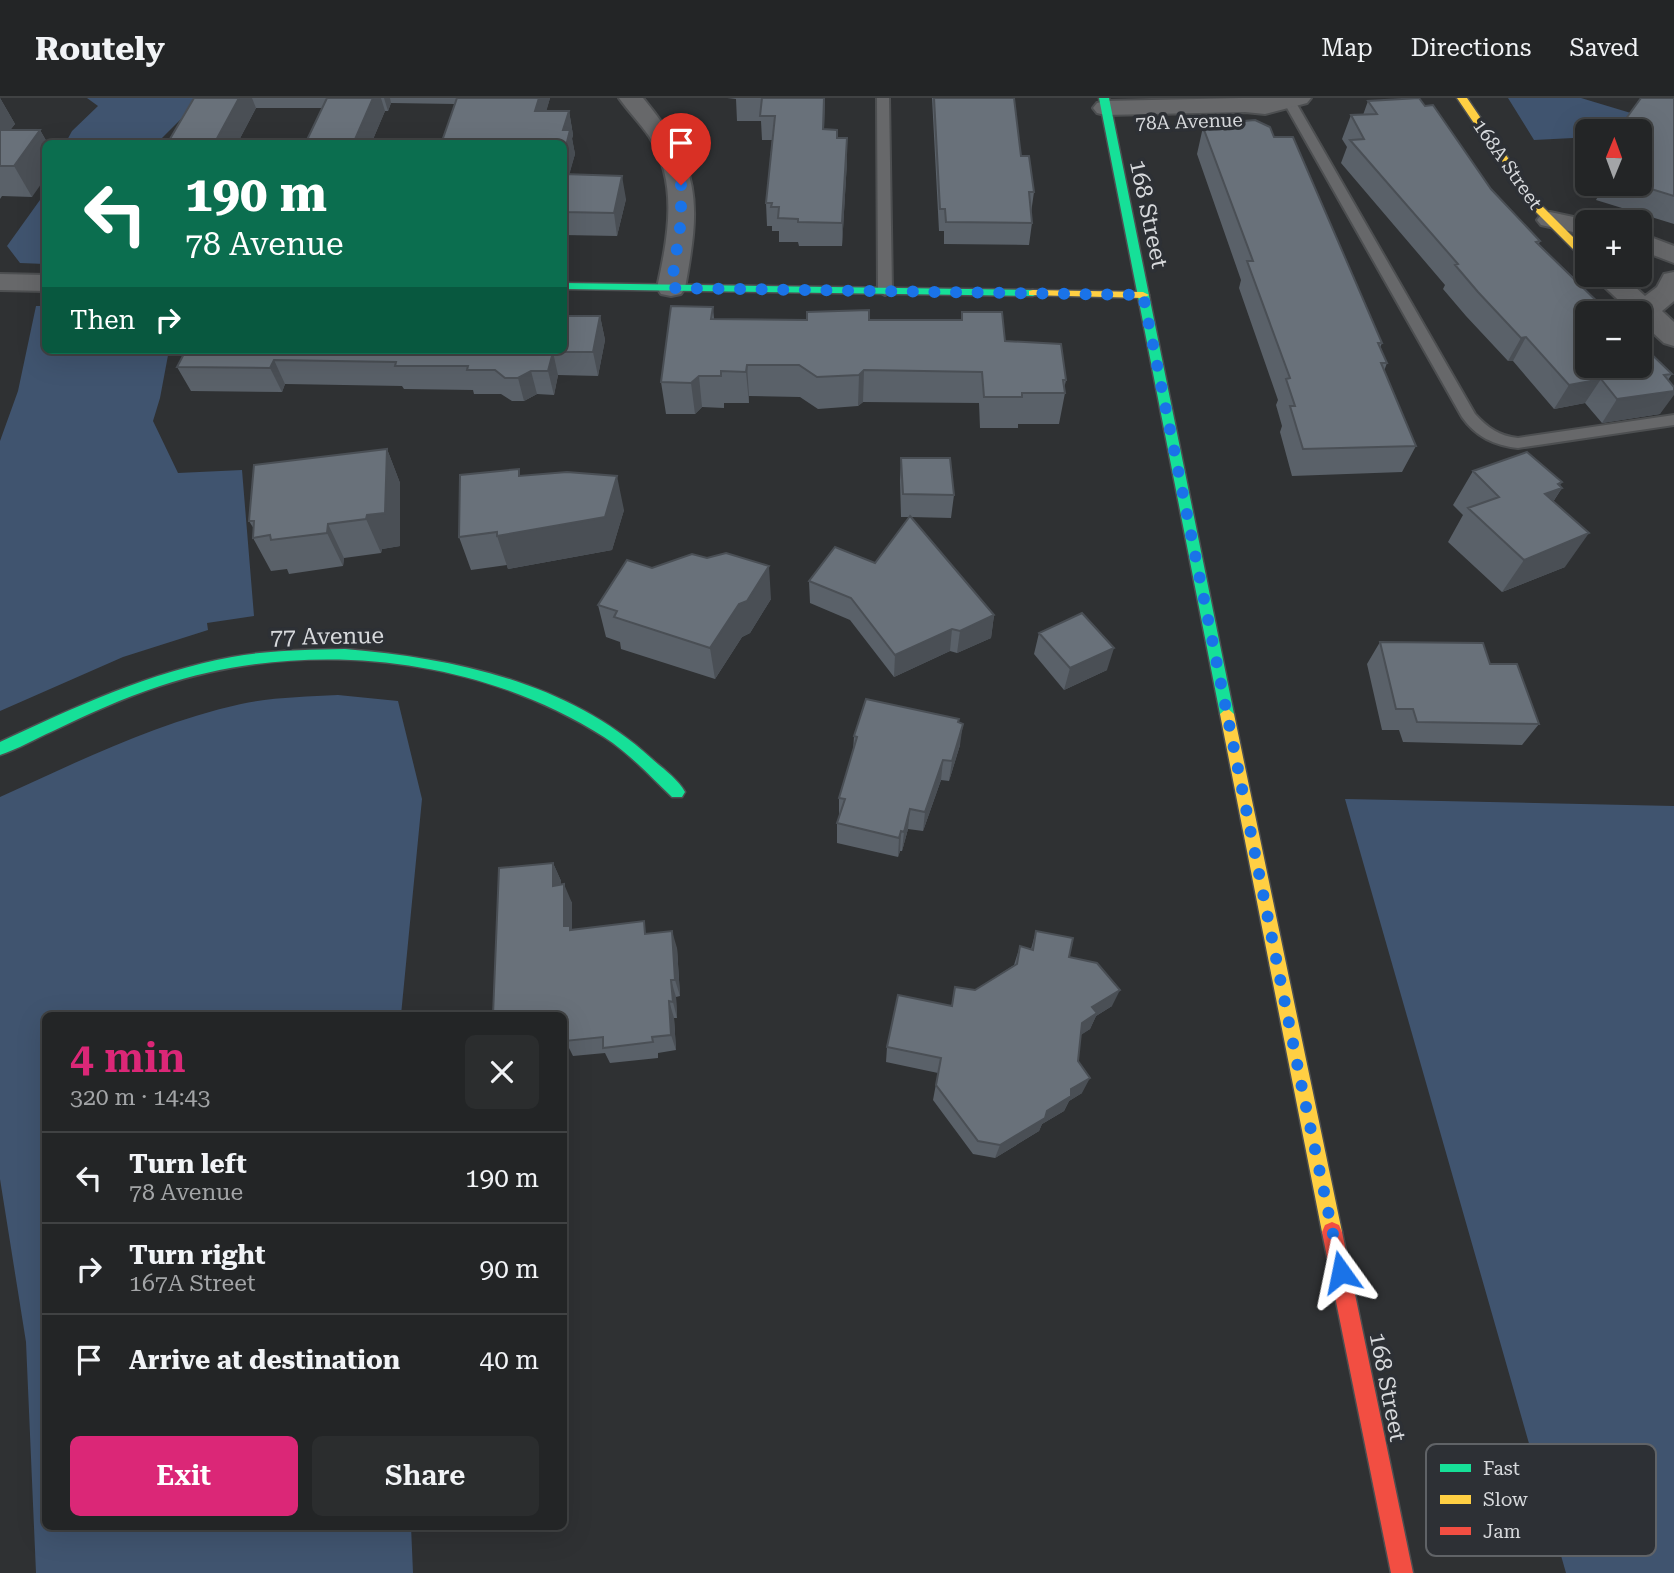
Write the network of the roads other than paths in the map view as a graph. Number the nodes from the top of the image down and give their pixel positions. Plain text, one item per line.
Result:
1 (631, 98) edge
2 (883, 98) edge
3 (1462, 98) edge
4 (1294, 99) edge
5 (1106, 110) edge
6 (1550, 220) junction
7 (1575, 225) edge
8 (1575, 245) edge
9 (1652, 246) edge
10 (1674, 255) edge
11 (1674, 280) edge
12 (0, 282) edge
13 (42, 283) edge
14 (567, 286) edge
15 (1620, 287) edge
16 (671, 288) junction
17 (885, 291) junction
18 (1143, 295) junction
19 (1636, 301) edge
20 (1652, 305) edge
21 (1652, 316) edge
22 (1674, 337) edge
23 (1674, 420) edge
24 (0, 749) edge
25 (677, 792) dead end
26 (1402, 1573) edge

1 - 16 street
2 - 17 lane
3 - 6 street, 168A Street
4 - 5 street, 78A Avenue
4 - 23 lane
5 - 18 street, 168 Street
6 - 7 street
6 - 8 street, 168A Street
9 - 10 street
11 - 20 street
12 - 13 street
14 - 16 street
15 - 19 street
16 - 17 street
17 - 18 street
18 - 26 street, 168 Street
21 - 22 street
24 - 25 street, 77 Avenue

